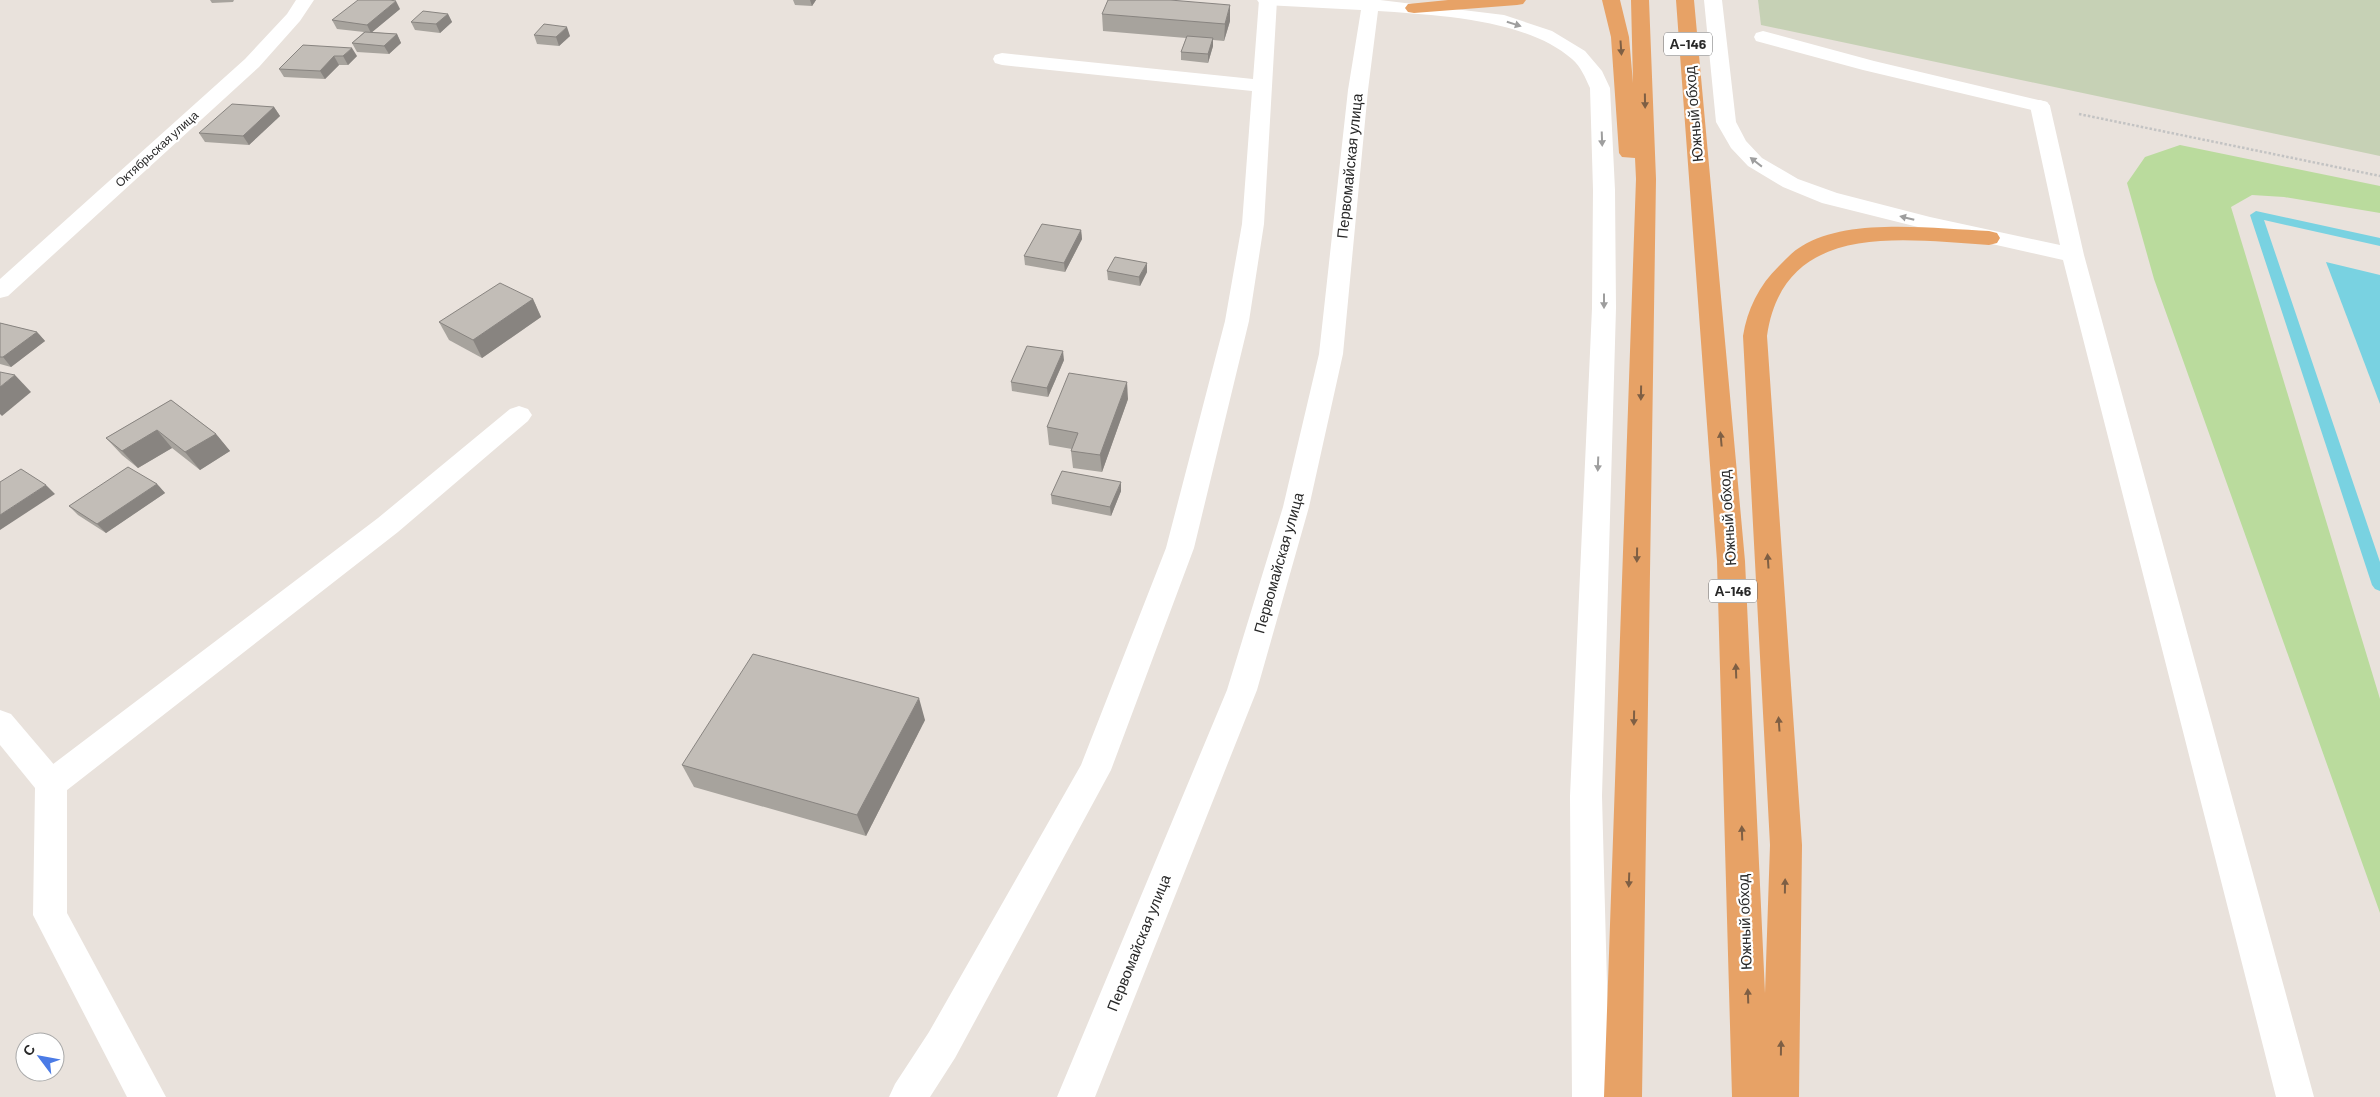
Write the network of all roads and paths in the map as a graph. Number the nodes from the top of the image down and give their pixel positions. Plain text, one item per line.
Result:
1 (305, 0) edge
2 (1267, 0) edge
3 (1517, 0) edge
4 (1611, 0) edge
5 (1640, 0) edge
6 (1685, 0) edge
7 (1713, 0) edge
8 (1370, 3) edge
9 (1414, 8) junction
10 (1764, 36) dead end
11 (1002, 59) dead end
12 (1263, 86) junction
13 (2040, 106) junction
14 (2380, 176) edge
15 (1989, 238) junction
16 (2073, 255) junction
17 (0, 291) edge
18 (1642, 344) junction
19 (519, 415) dead end
20 (0, 723) edge
21 (51, 784) junction
22 (147, 1097) edge
23 (908, 1097) edge
24 (1076, 1097) edge
25 (1592, 1097) edge
26 (1623, 1097) edge
27 (1751, 1097) edge
28 (1780, 1097) edge
29 (2295, 1097) edge

1 - 17 street, Октябрьская улица
2 - 8 street
2 - 12 street
3 - 9 highway
4 -> 18 highway
5 -> 18 highway
27 -> 6 highway, Южный обход / А-146
15 -> 7 street
8 - 9 street
8 - 24 street, Первомайская улица
9 -> 25 street
10 - 13 street
11 - 12 street
12 - 23 street
13 - 14 path
13 - 16 street
15 - 16 street
28 -> 15 highway
16 - 29 street
18 -> 26 highway
19 - 21 street
20 - 21 street
21 - 22 street

